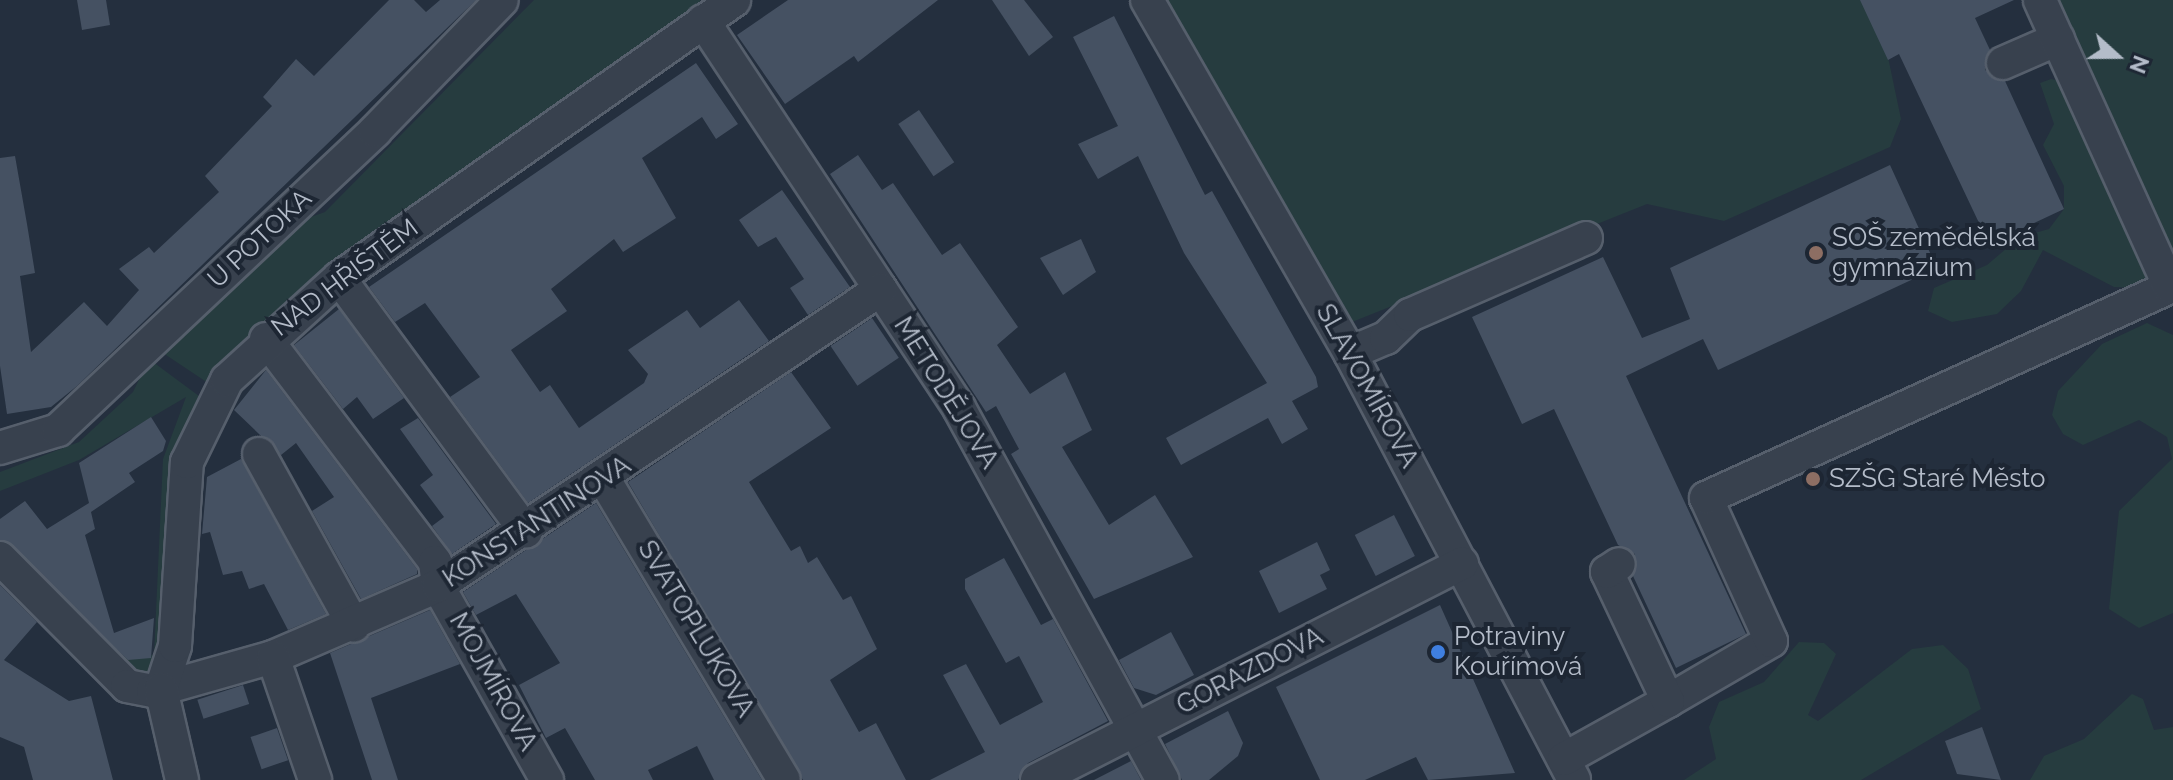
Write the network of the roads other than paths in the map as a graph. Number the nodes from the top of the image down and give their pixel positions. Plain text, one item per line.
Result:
1 (502, 0) edge
2 (734, 0) edge
3 (1147, 0) edge
4 (2040, 0) edge
5 (703, 21) junction
6 (2058, 39) junction
7 (2003, 63) dead end
8 (1586, 238) dead end
9 (339, 278) junction
10 (881, 289) junction
11 (2172, 289) edge
12 (266, 339) junction
13 (1350, 353) junction
14 (0, 448) edge
15 (259, 454) dead end
16 (605, 481) junction
17 (526, 532) junction
18 (0, 558) edge
19 (1462, 563) junction
20 (1619, 564) dead end
21 (438, 586) junction
22 (354, 626) junction
23 (273, 657) junction
24 (161, 689) junction
25 (1668, 701) junction
26 (1139, 727) junction
27 (1569, 770) edge
28 (182, 780) edge
29 (315, 780) edge
30 (547, 780) edge
31 (784, 780) edge
32 (1037, 780) edge
33 (1163, 780) edge

1 - 14 street, U POTOKA
2 - 5 street, NAD HŘIŠTĚM
3 - 13 street, SLAVOMÍROVA
4 - 6 street
5 - 9 street, NAD HŘIŠTĚM
5 - 10 street, METODĚJOVA
6 - 7 street
6 - 11 street
8 - 13 street
9 - 12 street, NAD HŘIŠTĚM
9 - 17 street
10 - 16 street, KONSTANTINOVA
10 - 26 street, METODĚJOVA
11 - 25 street
12 - 21 street, MOJMÍROVA
12 - 24 street, NAD HŘIŠTĚM
13 - 19 street, SLAVOMÍROVA
15 - 22 street
16 - 17 street, KONSTANTINOVA
16 - 31 street, SVATOPLUKOVA
17 - 21 street, KONSTANTINOVA
18 - 24 street
19 - 26 street, GORAZDOVA
19 - 27 street, SLAVOMÍROVA
20 - 25 street
21 - 22 street, KONSTANTINOVA
21 - 30 street, MOJMÍROVA
22 - 23 street, KONSTANTINOVA
23 - 24 street, KONSTANTINOVA
23 - 29 street
24 - 28 street
25 - 27 street
26 - 32 street, GORAZDOVA
26 - 33 street, METODĚJOVA

